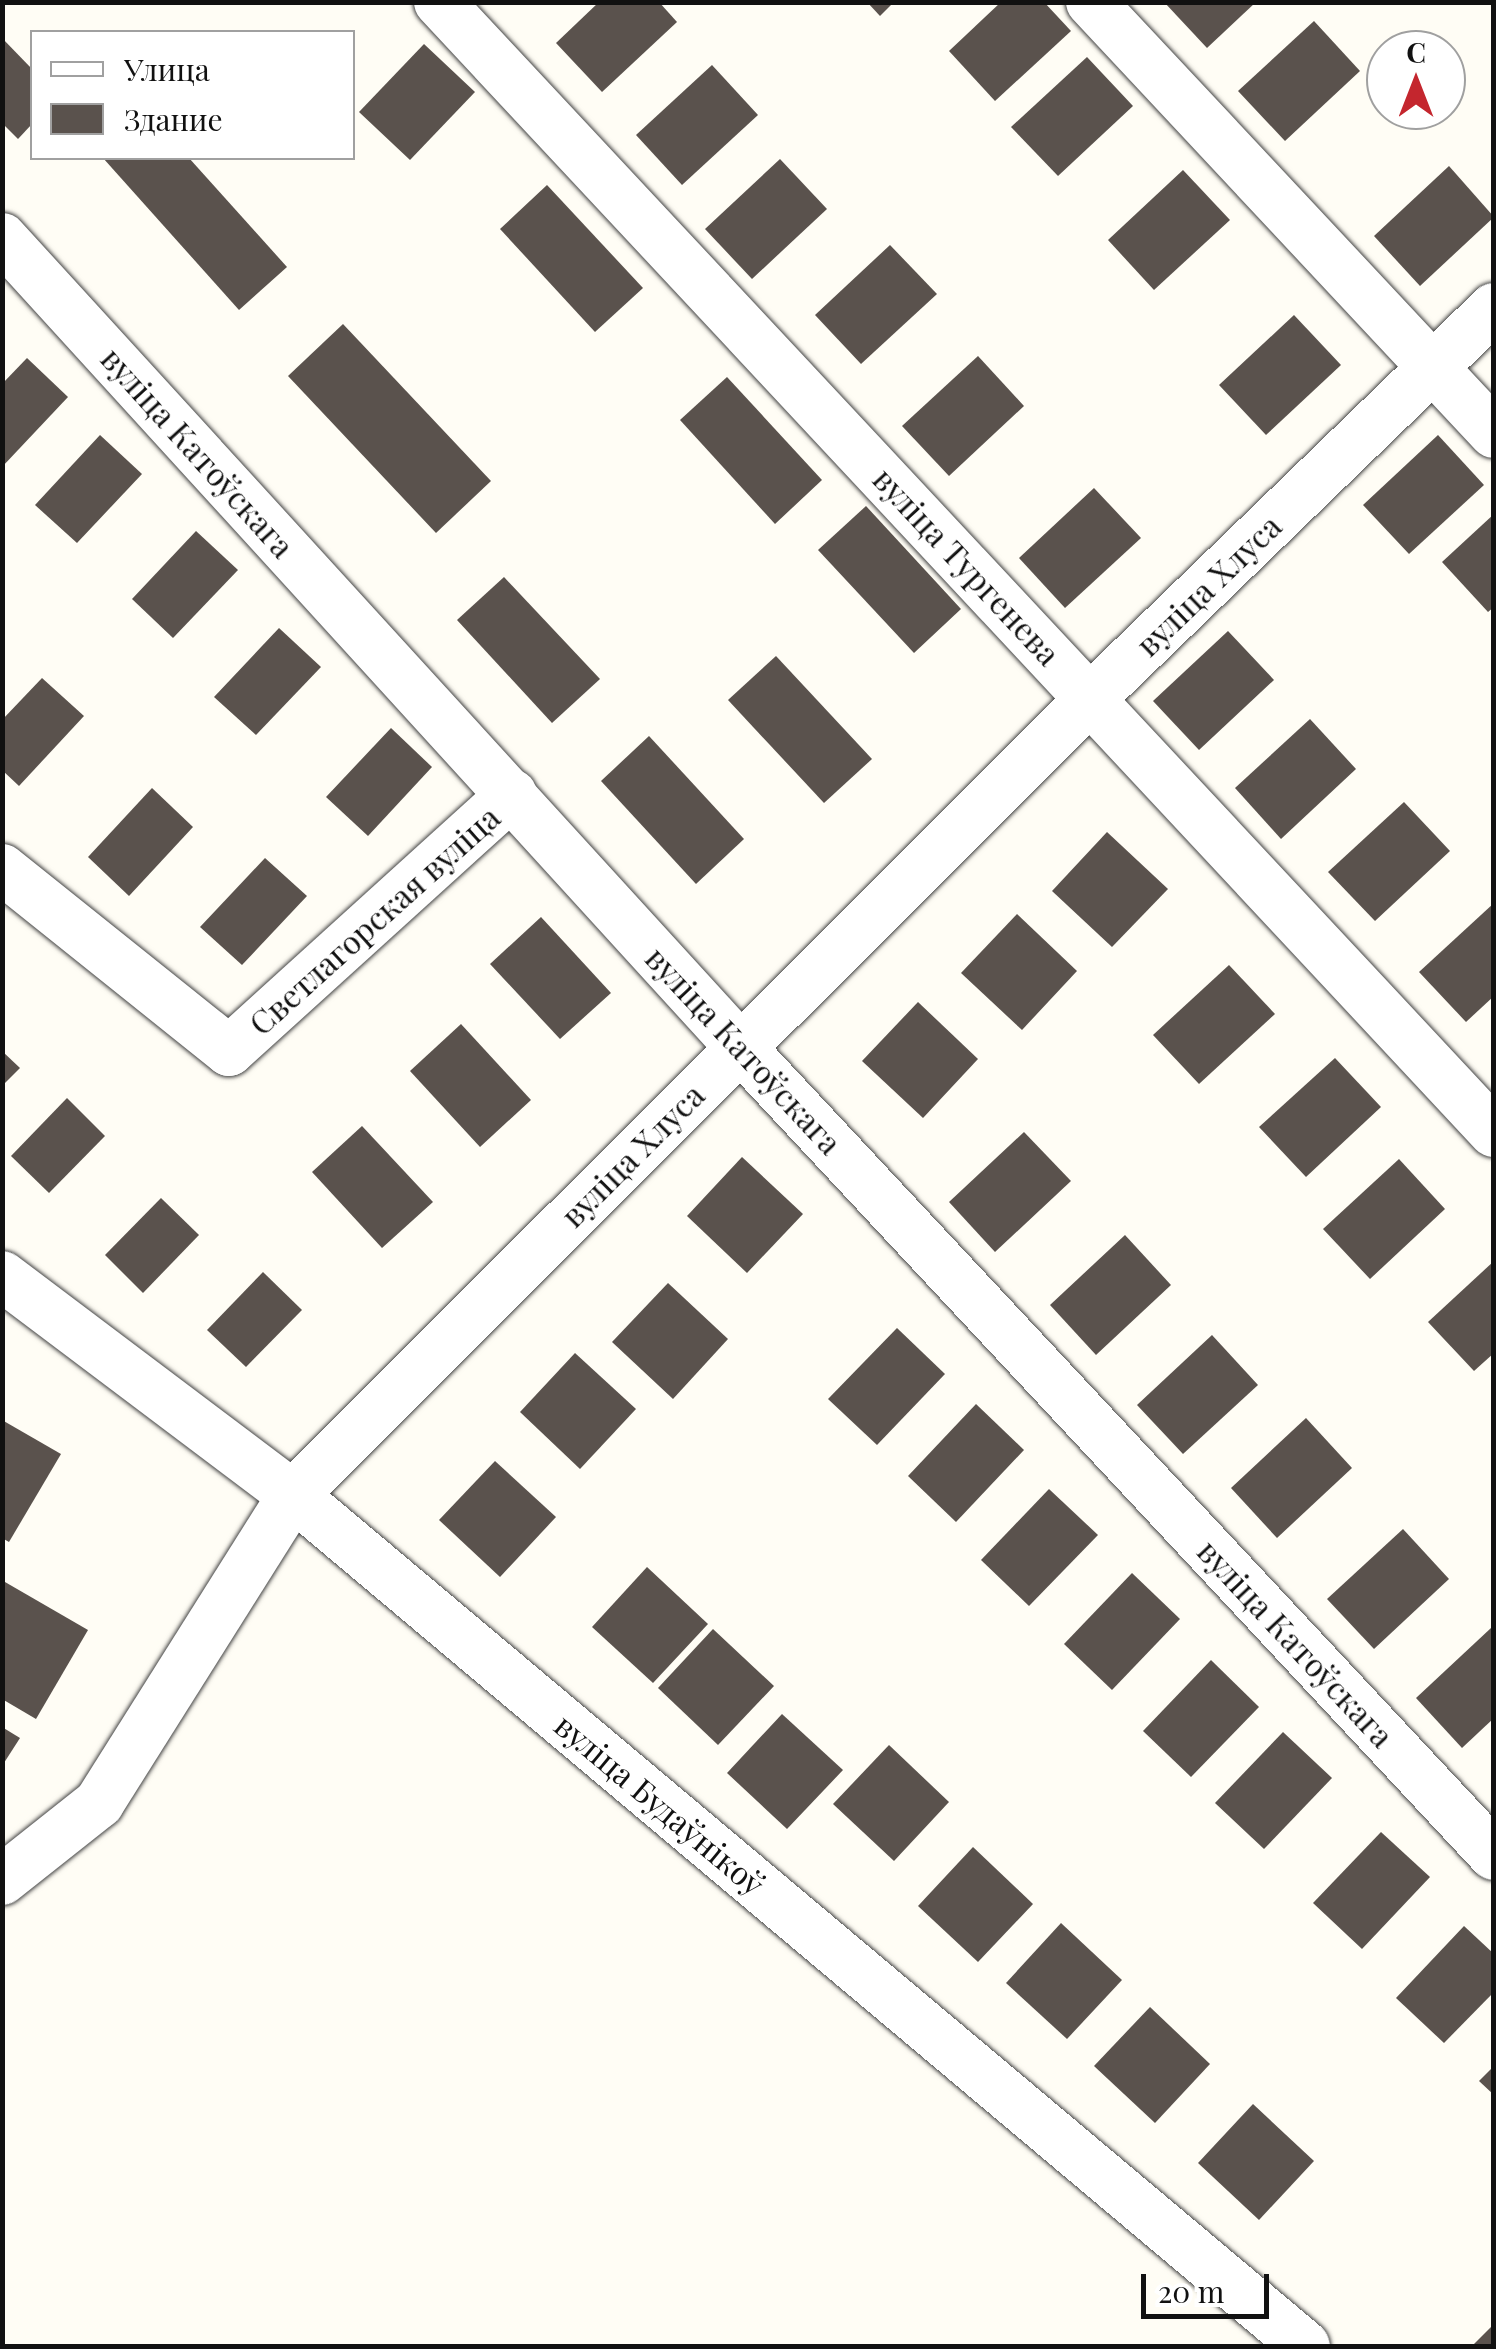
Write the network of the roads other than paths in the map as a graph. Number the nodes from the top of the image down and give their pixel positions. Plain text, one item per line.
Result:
1 (439, 2) edge
2 (1091, 2) edge
3 (2, 238) edge
4 (1494, 308) edge
5 (1428, 370) junction
6 (1494, 433) edge
7 (1091, 698) junction
8 (512, 794) junction
9 (2, 869) edge
10 (740, 1047) junction
11 (1494, 1132) edge
12 (2, 1276) edge
13 (293, 1495) junction
14 (1494, 1855) edge
15 (2, 1880) edge
16 (1305, 2346) edge

1 - 7 street, вуліца Тургенева
2 - 5 street
3 - 8 street, вуліца Катоўскага
4 - 5 street, вуліца Хлуса
5 - 6 street
5 - 7 street, вуліца Хлуса
7 - 10 street, вуліца Хлуса
7 - 11 street, вуліца Тургенева
8 - 9 street, Светлагорская вуліца
8 - 10 street, вуліца Катоўскага
10 - 13 street, вуліца Хлуса
10 - 14 street, вуліца Катоўскага
12 - 13 street, вуліца Будаўнікоў
13 - 15 street, вуліца Хлуса
13 - 16 street, вуліца Будаўнікоў

